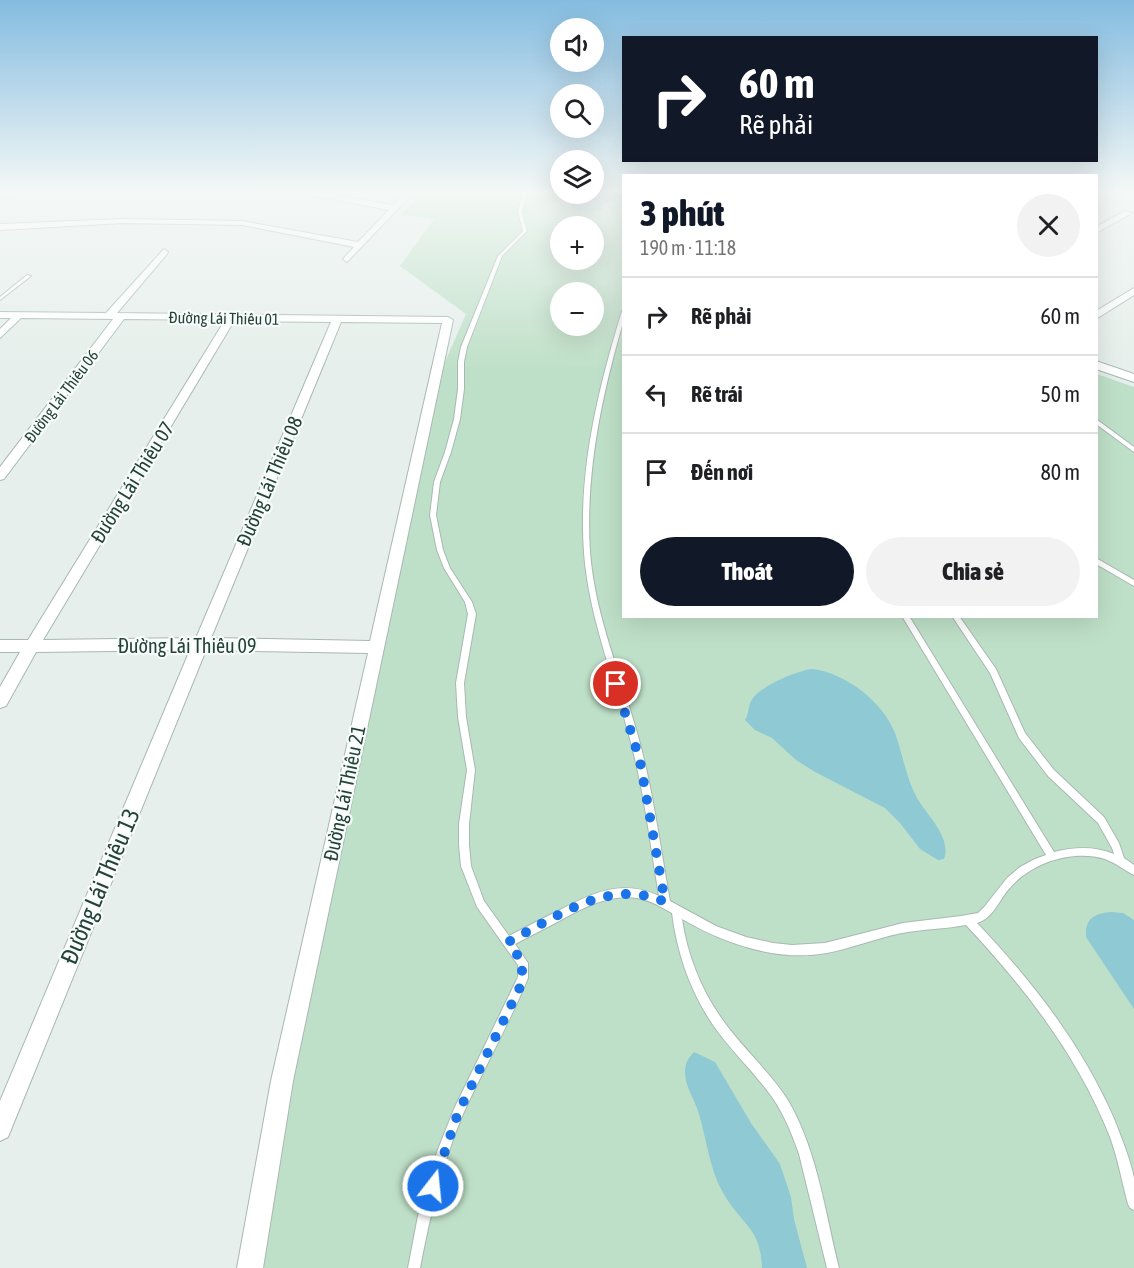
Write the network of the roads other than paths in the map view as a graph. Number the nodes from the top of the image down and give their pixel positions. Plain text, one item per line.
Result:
1 (354, 250) edge
2 (506, 250) edge
3 (164, 252) dead end
4 (347, 258) dead end
5 (29, 276) dead end
6 (1134, 291) edge
7 (0, 299) edge
8 (0, 315) edge
9 (19, 315) junction
10 (1098, 315) edge
11 (115, 316) junction
12 (231, 318) junction
13 (622, 318) edge
14 (337, 319) junction
15 (448, 320) joint
16 (0, 335) edge
17 (1098, 366) edge
18 (1134, 378) edge
19 (1098, 423) edge
20 (1134, 450) edge
21 (0, 476) edge
22 (1098, 561) edge
23 (1134, 583) edge
24 (906, 618) edge
25 (956, 618) edge
26 (201, 644) junction
27 (0, 646) edge
28 (31, 646) junction
29 (375, 647) junction
30 (0, 701) edge
31 (1052, 856) junction
32 (1120, 859) junction
33 (1134, 870) edge
34 (665, 902) junction
35 (676, 909) junction
36 (968, 920) junction
37 (508, 942) junction
38 (0, 1130) edge
39 (1134, 1204) edge
40 (250, 1268) edge
41 (414, 1268) edge
42 (833, 1268) edge

1 - 4 street
2 - 37 lane
3 - 11 street, Đường Lái Thiêu 06
5 - 7 lane
6 - 10 street
8 - 9 street, Đường Lái Thiêu 01
9 - 11 street, Đường Lái Thiêu 01
9 - 16 street
11 - 12 street, Đường Lái Thiêu 01
11 - 21 street, Đường Lái Thiêu 06
12 - 14 street, Đường Lái Thiêu 01
12 - 28 street, Đường Lái Thiêu 07
13 - 34 lane
14 - 15 street, Đường Lái Thiêu 01
14 - 26 street, Đường Lái Thiêu 08
15 - 29 street, Đường Lái Thiêu 21
17 - 18 street
19 - 20 lane
22 - 23 lane
24 - 31 lane
25 - 32 lane
26 - 28 street, Đường Lái Thiêu 09
26 - 29 street, Đường Lái Thiêu 09
26 - 38 street, Đường Lái Thiêu 13
27 - 28 street, Đường Lái Thiêu 09
28 - 30 street, Đường Lái Thiêu 07
29 - 40 street, Đường Lái Thiêu 21
31 - 32 lane
31 - 36 lane
32 - 33 lane
34 - 35 lane
34 - 37 lane
35 - 36 lane
35 - 42 lane
36 - 39 lane
37 - 41 lane

